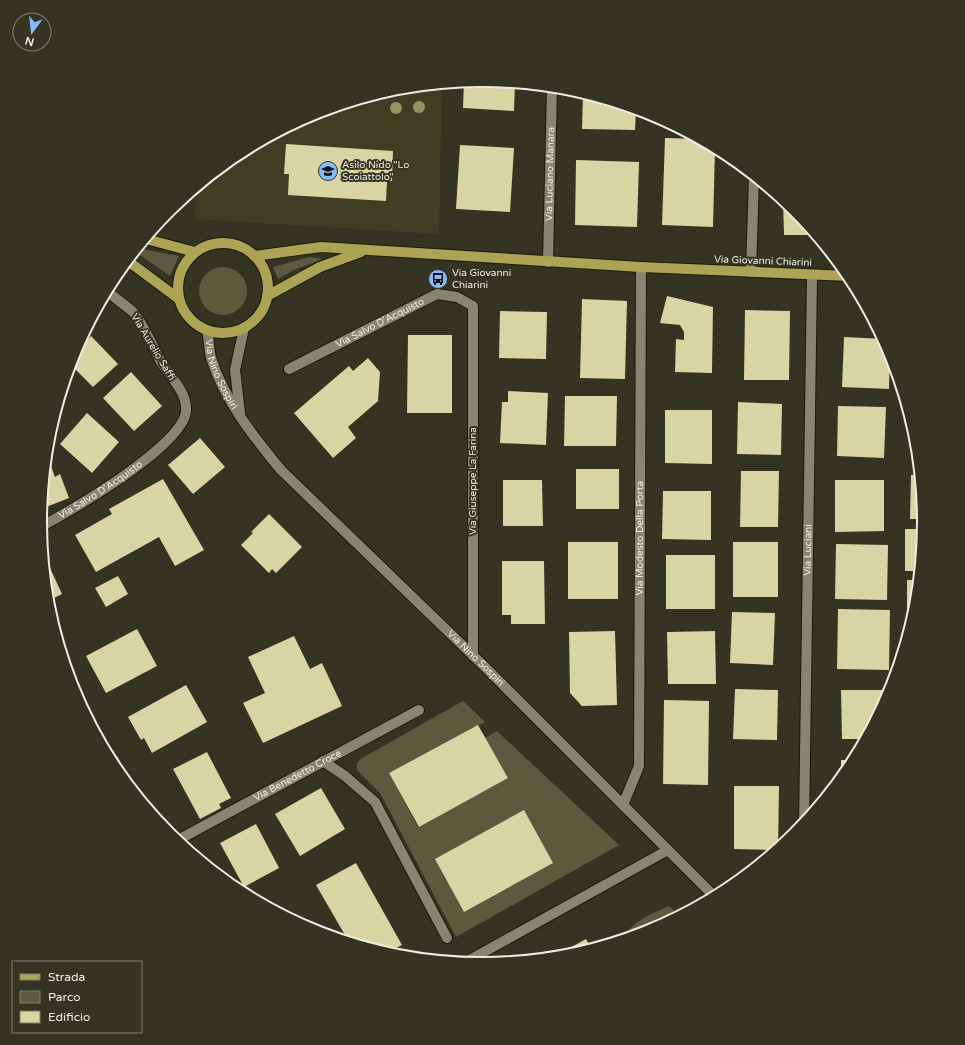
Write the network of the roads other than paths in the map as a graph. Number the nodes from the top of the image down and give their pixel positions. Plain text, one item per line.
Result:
1 (552, 93) edge
2 (754, 182) edge
3 (151, 240) edge
4 (364, 251) junction
5 (195, 252) junction
6 (254, 256) junction
7 (548, 262) junction
8 (132, 264) edge
9 (641, 267) junction
10 (752, 272) junction
11 (812, 275) junction
12 (841, 276) edge
13 (111, 295) edge
14 (267, 296) junction
15 (179, 299) junction
16 (473, 306) joint
17 (244, 328) junction
18 (207, 330) junction
19 (289, 369) dead end
20 (186, 412) joint
21 (240, 417) junction
22 (47, 523) edge
23 (473, 656) junction
24 (419, 710) dead end
25 (323, 761) junction
26 (623, 805) junction
27 (804, 816) edge
28 (182, 837) edge
29 (668, 850) junction
30 (711, 893) edge
31 (447, 938) dead end
32 (474, 958) edge

1 - 7 street, Via Luciano Manara
2 - 10 street
3 - 5 main road
4 - 6 main road, Via Giovanni Chiarini
4 - 7 main road, Via Giovanni Chiarini
4 - 14 main road, Via Giovanni Chiarini
5 - 6 main road
5 - 15 main road
6 - 14 main road
7 - 9 main road, Via Giovanni Chiarini
8 - 15 main road
9 - 10 main road, Via Giovanni Chiarini
9 - 26 street, Via Modesto Della Porta
10 - 11 main road, Via Giovanni Chiarini
11 - 12 main road, Via Giovanni Chiarini
11 - 27 street, Via Luciani
13 - 20 street, Via Aurelio Saffi
14 - 17 main road
15 - 18 main road
16 - 19 street, Via Salvo D'Acquisto
16 - 23 street, Via Giuseppe La Farina
17 - 18 main road
17 - 21 street, Via Nino Sospiri
18 - 21 street, Via Nino Sospiri
20 - 22 street, Via Salvo D'Acquisto
21 - 23 street, Via Nino Sospiri
23 - 26 street, Via Nino Sospiri
24 - 25 street, Via Benedetto Croce
25 - 28 street, Via Benedetto Croce
25 - 31 street
26 - 29 street, Via Nino Sospiri
29 - 30 street, Via Nino Sospiri
29 - 32 street

